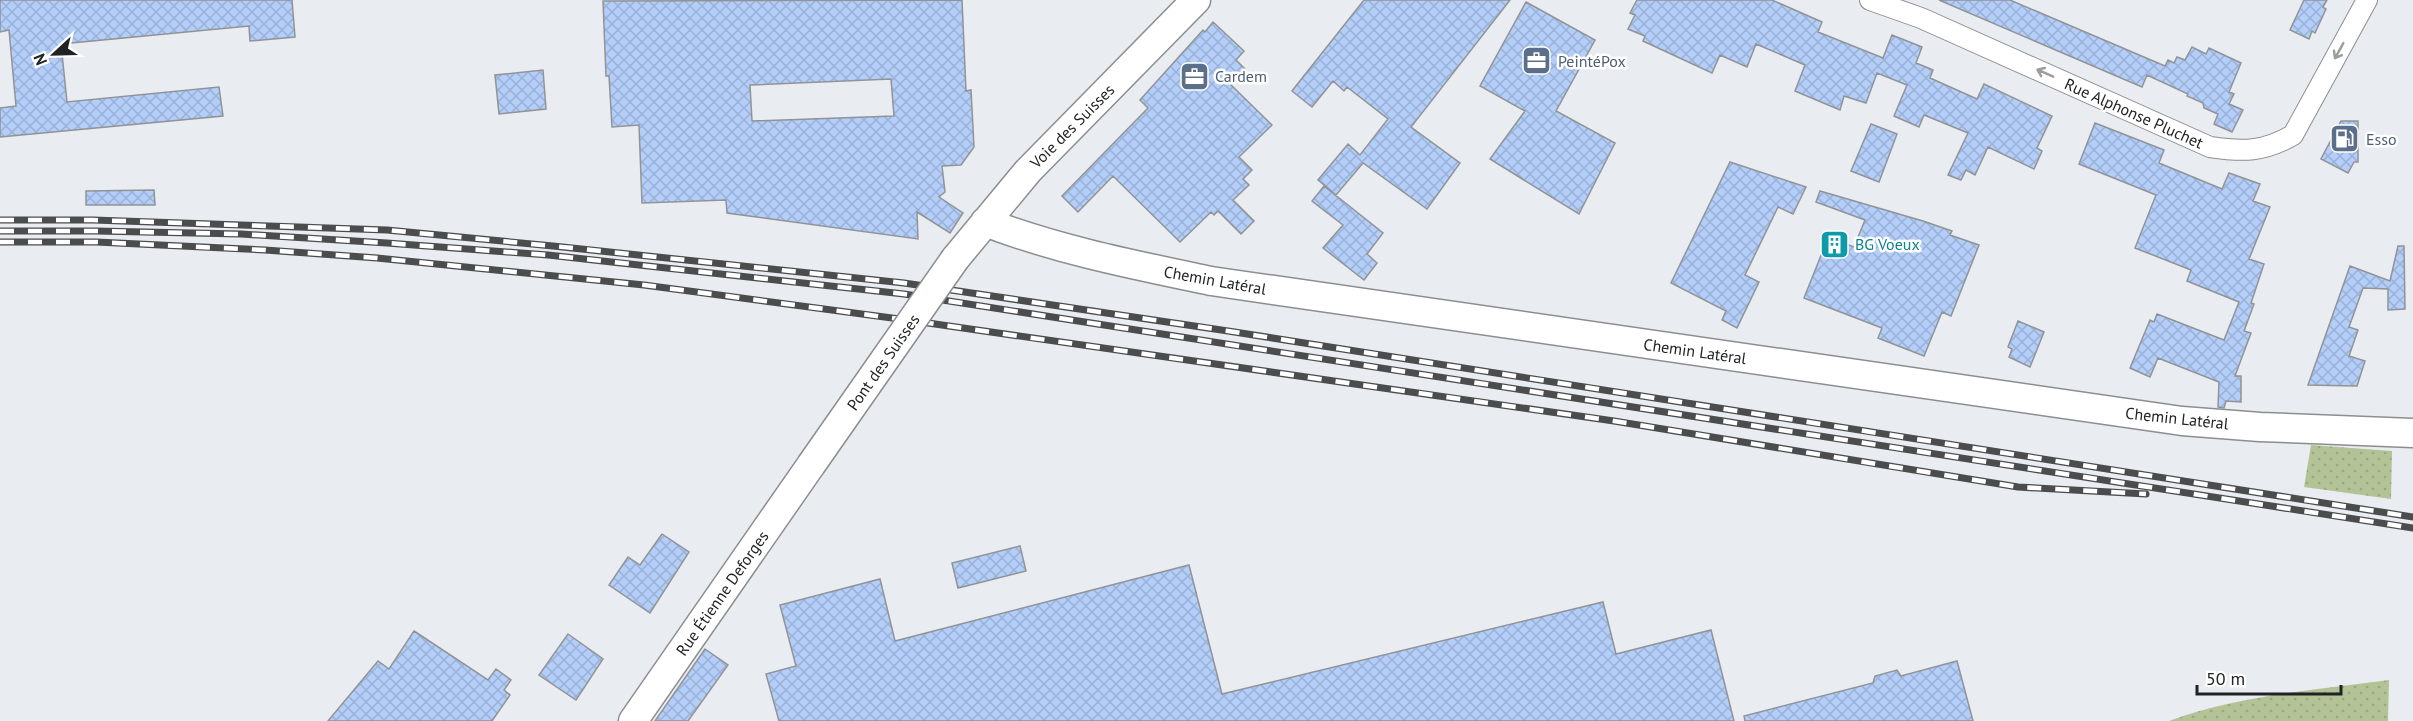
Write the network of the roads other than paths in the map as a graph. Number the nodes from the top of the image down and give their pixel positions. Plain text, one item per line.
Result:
1 (1196, 0) edge
2 (1870, 0) edge
3 (2367, 0) edge
4 (985, 222) junction
5 (954, 259) joint
6 (2413, 433) edge
7 (811, 465) joint
8 (633, 721) edge

1 - 4 street, Voie des Suisses
3 -> 2 street, Rue Alphonse Pluchet
4 - 5 street, Voie des Suisses
4 - 6 street, Chemin Latéral
5 - 7 street, Pont des Suisses, bridge
7 - 8 street, Rue Étienne Deforges

